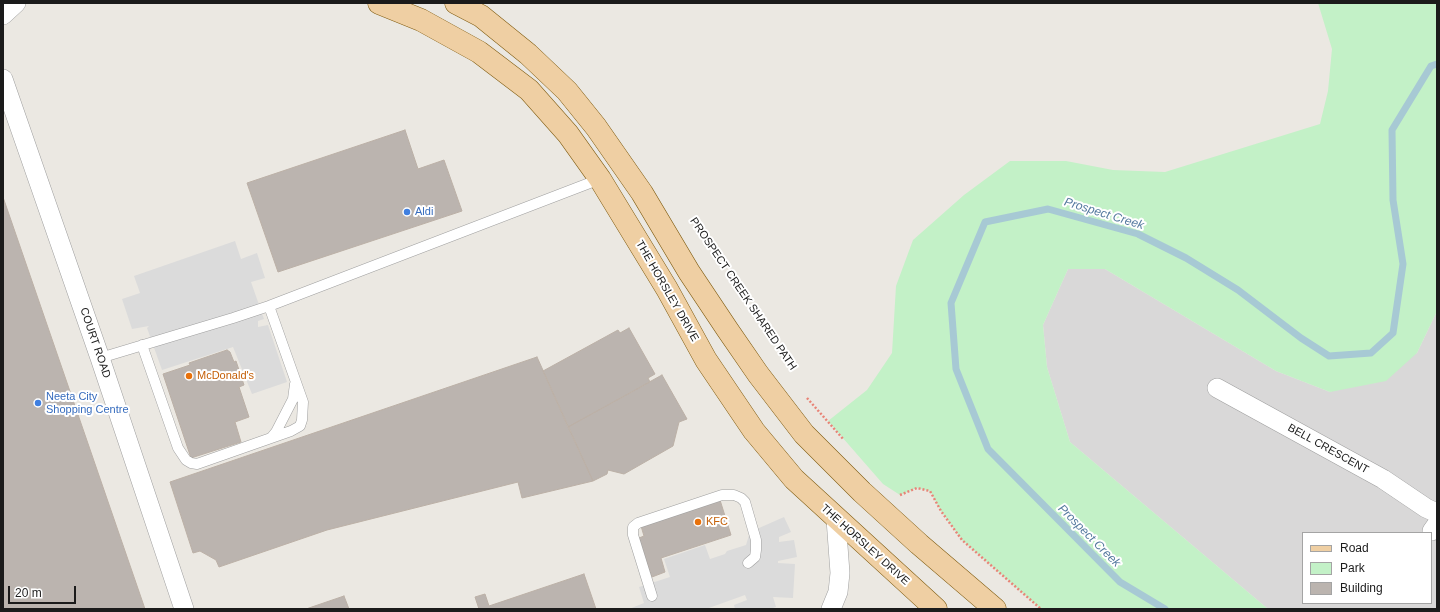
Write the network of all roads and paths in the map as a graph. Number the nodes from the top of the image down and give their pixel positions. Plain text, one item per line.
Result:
1 (16, 3) edge
2 (379, 3) edge
3 (456, 3) edge
4 (3, 15) edge
5 (3, 79) edge
6 (600, 179) junction
7 (268, 306) junction
8 (142, 346) junction
9 (100, 358) junction
10 (295, 380) junction
11 (1217, 388) dead end
12 (802, 392) dead end
13 (270, 439) junction
14 (848, 444) dead end
15 (894, 491) dead end
16 (836, 519) junction
17 (1435, 523) edge
18 (748, 563) dead end
19 (652, 596) dead end
20 (184, 609) edge
21 (830, 609) edge
22 (936, 609) edge
23 (995, 609) edge
24 (1041, 609) edge

1 - 4 street
2 - 6 main road, THE HORSLEY DRIVE
3 - 23 main road
5 - 9 street, COURT ROAD
6 - 7 lane
6 - 16 main road, THE HORSLEY DRIVE
7 - 8 lane
7 - 10 lane
8 - 9 lane
8 - 13 lane
9 - 20 street, COURT ROAD
10 - 13 lane
10 - 13 lane
11 - 17 street, BELL CRESCENT
12 - 14 path
15 - 24 path
16 - 21 street
16 - 22 main road, THE HORSLEY DRIVE
18 - 19 lane

